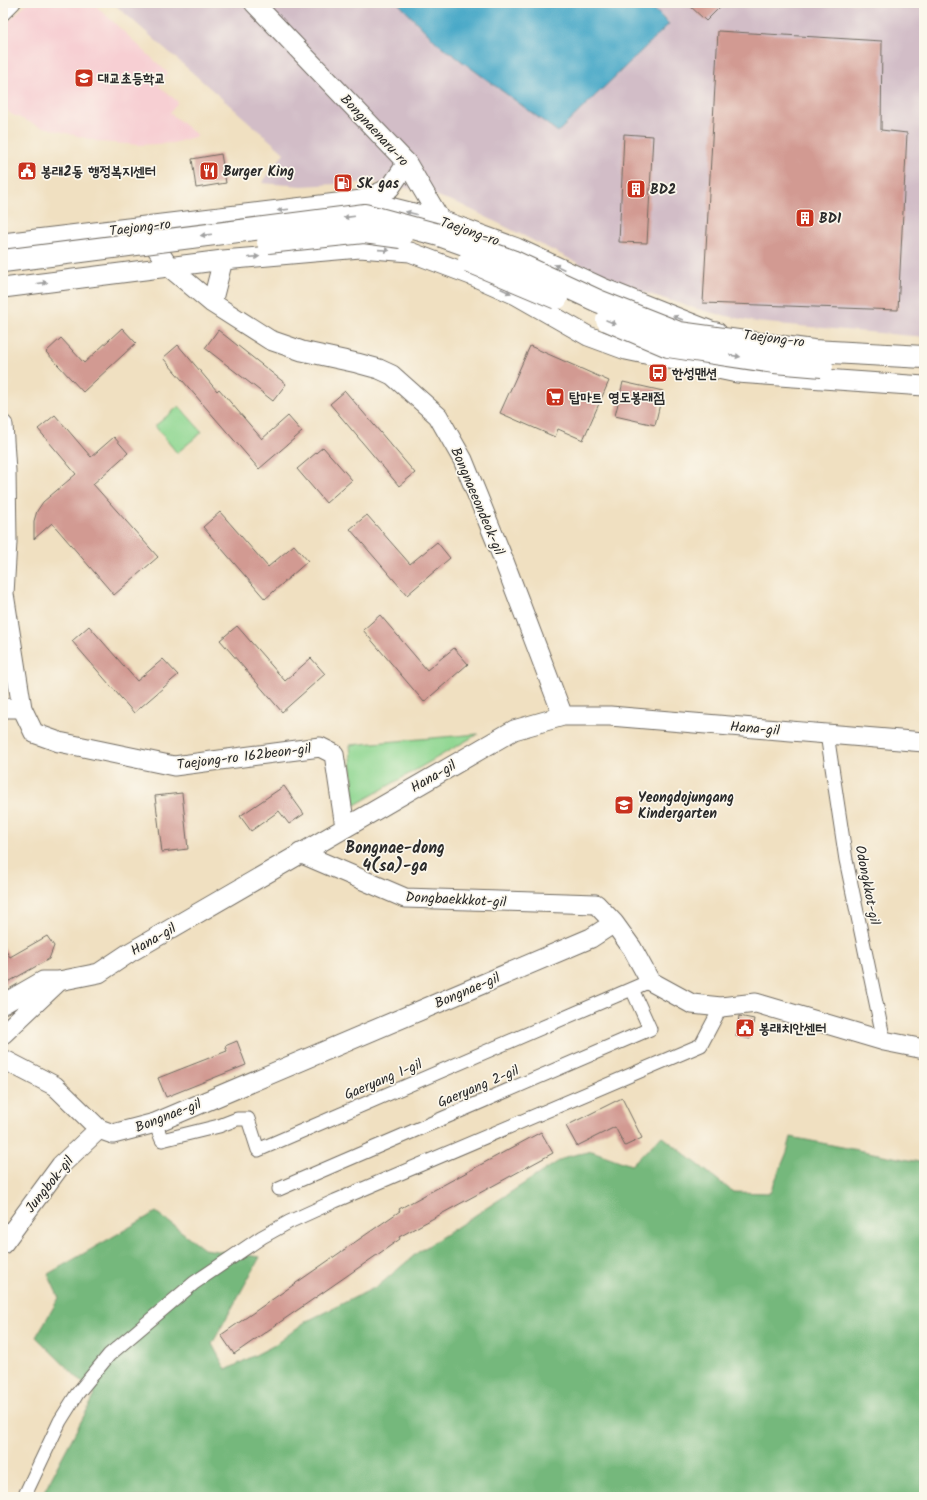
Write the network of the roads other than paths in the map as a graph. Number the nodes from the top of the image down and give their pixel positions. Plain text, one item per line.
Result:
1 (14, 3) edge
2 (254, 3) edge
3 (3, 14) edge
4 (407, 163) junction
5 (362, 200) junction
6 (441, 220) junction
7 (142, 227) junction
8 (3, 243) edge
9 (223, 260) junction
10 (3, 261) edge
11 (169, 267) junction
12 (3, 273) edge
13 (471, 276) junction
14 (3, 288) edge
15 (212, 304) junction
16 (924, 348) edge
17 (924, 357) edge
18 (924, 372) edge
19 (924, 386) edge
20 (3, 425) edge
21 (5, 491) edge
22 (12, 708) edge
23 (563, 716) junction
24 (827, 734) junction
25 (924, 742) edge
26 (345, 827) junction
27 (300, 853) junction
28 (614, 923) junction
29 (59, 981) junction
30 (650, 981) junction
31 (632, 989) junction
32 (3, 1004) edge
33 (721, 1007) junction
34 (3, 1034) edge
35 (884, 1041) junction
36 (924, 1049) edge
37 (3, 1059) edge
38 (155, 1123) junction
39 (99, 1129) junction
40 (279, 1189) dead end
41 (3, 1244) edge
42 (24, 1497) edge

1 - 3 street
2 - 4 main road, Bongnaenaru-ro
4 - 5 main road
4 - 6 main road, Bongnaenaru-ro
6 -> 5 main road, Taejong-ro
5 -> 7 main road, Taejong-ro
6 - 13 main road, Bongnaenaru-ro
16 -> 6 main road, Taejong-ro
7 - 8 main road, Taejong-ro
7 - 11 main road, Bongnaeeondeok-gil
9 - 11 main road
9 -> 13 main road
9 - 15 main road
17 -> 10 highway, bridge
14 -> 11 main road
11 - 15 main road, Bongnaeeondeok-gil
12 -> 18 highway, bridge
13 -> 19 main road
15 - 23 main road, Bongnaeeondeok-gil
20 - 21 main road, Taejong-ro 162beon-gil
21 - 22 main road, Taejong-ro 162beon-gil
22 - 26 main road, Taejong-ro 162beon-gil
23 - 24 main road, Hana-gil
23 - 26 main road, Hana-gil
24 - 25 main road, Hana-gil
24 - 35 street, Odongkkot-gil
26 - 27 main road, Hana-gil
27 - 28 main road, Dongbaekkkot-gil
27 - 29 main road, Hana-gil
28 - 30 main road
28 - 38 main road, Bongnae-gil
29 - 32 main road, Hana-gil
29 - 34 main road
30 - 31 street, Gaeryang 1-gil
30 - 33 main road
31 - 38 street, Gaeryang 1-gil
31 - 40 street, Gaeryang 2-gil
33 - 35 main road
33 - 42 street
35 - 36 main road
37 - 39 main road
38 - 39 main road, Bongnae-gil
39 - 41 main road, Jungbok-gil

